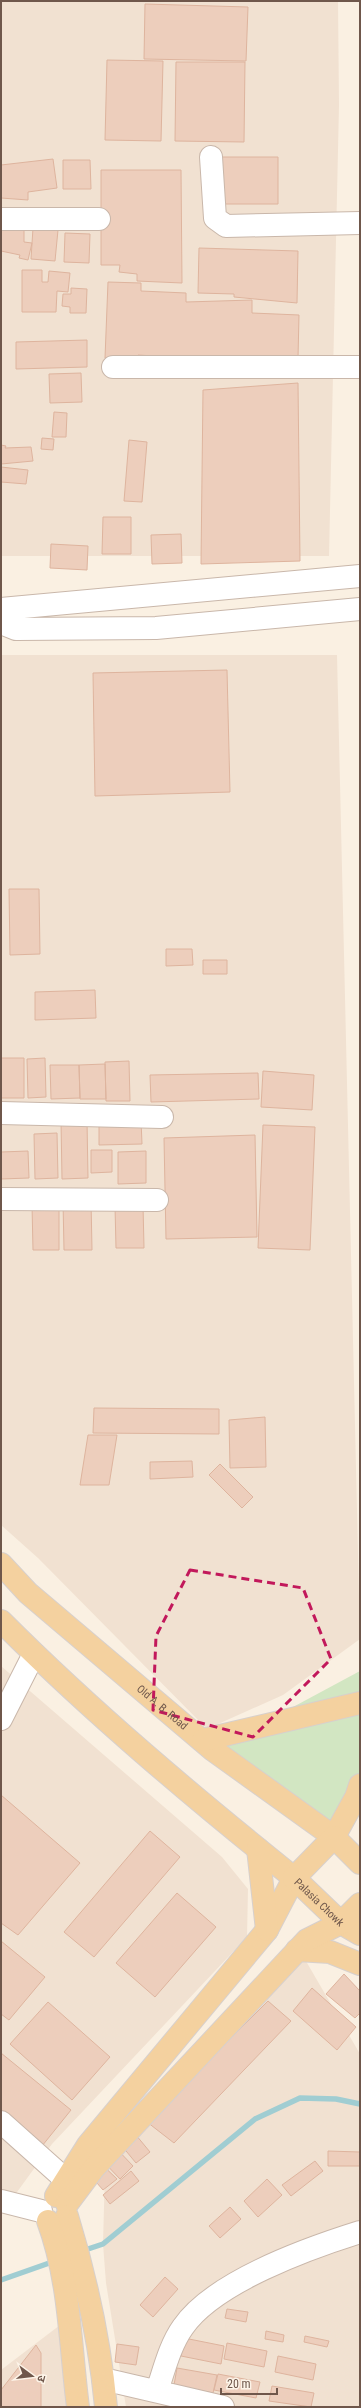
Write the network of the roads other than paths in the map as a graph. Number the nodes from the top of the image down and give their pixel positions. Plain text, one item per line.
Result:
1 (211, 156) dead end
2 (1, 219) edge
3 (99, 219) dead end
4 (360, 223) edge
5 (113, 367) dead end
6 (360, 367) edge
7 (360, 576) edge
8 (1, 609) edge
9 (360, 609) edge
10 (1, 623) edge
11 (1, 1113) edge
12 (162, 1117) dead end
13 (1, 1199) edge
14 (157, 1200) dead end
15 (1, 1564) edge
16 (1, 1621) edge
17 (34, 1654) junction
18 (360, 1703) edge
19 (1, 1719) edge
20 (203, 1740) junction
21 (360, 1785) edge
22 (334, 1838) junction
23 (258, 1849) junction
24 (360, 1863) edge
25 (294, 1878) junction
26 (360, 1904) edge
27 (341, 1923) junction
28 (267, 1930) junction
29 (360, 1934) edge
30 (297, 1950) junction
31 (360, 1964) edge
32 (1, 2122) edge
33 (1, 2201) edge
34 (58, 2205) junction
35 (360, 2232) edge
36 (76, 2287) junction
37 (103, 2379) junction
38 (157, 2392) junction
39 (78, 2407) edge
40 (106, 2407) edge
41 (223, 2407) edge

1 - 4 street
2 - 3 street
5 - 6 street
7 - 8 street
9 - 10 street
11 - 12 street
13 - 14 street
15 - 20 main road, Old A. B. Road
16 - 17 main road
17 - 19 street
17 - 23 main road
18 - 20 main road
20 - 22 main road, Old A. B. Road
21 - 22 main road, Palasia Chowk
22 - 24 main road
22 - 25 main road, Palasia Chowk
23 - 25 main road
23 - 28 main road
25 - 27 main road, Palasia Chowk
25 - 28 main road
26 - 27 main road, Palasia Chowk
27 - 29 main road
27 - 30 main road
28 - 34 main road
30 - 31 main road
30 - 34 main road
32 - 34 street
33 - 34 street
34 - 36 main road
35 - 38 street
36 - 37 main road
36 - 39 main road
37 - 38 street
37 - 40 main road
38 - 41 street

